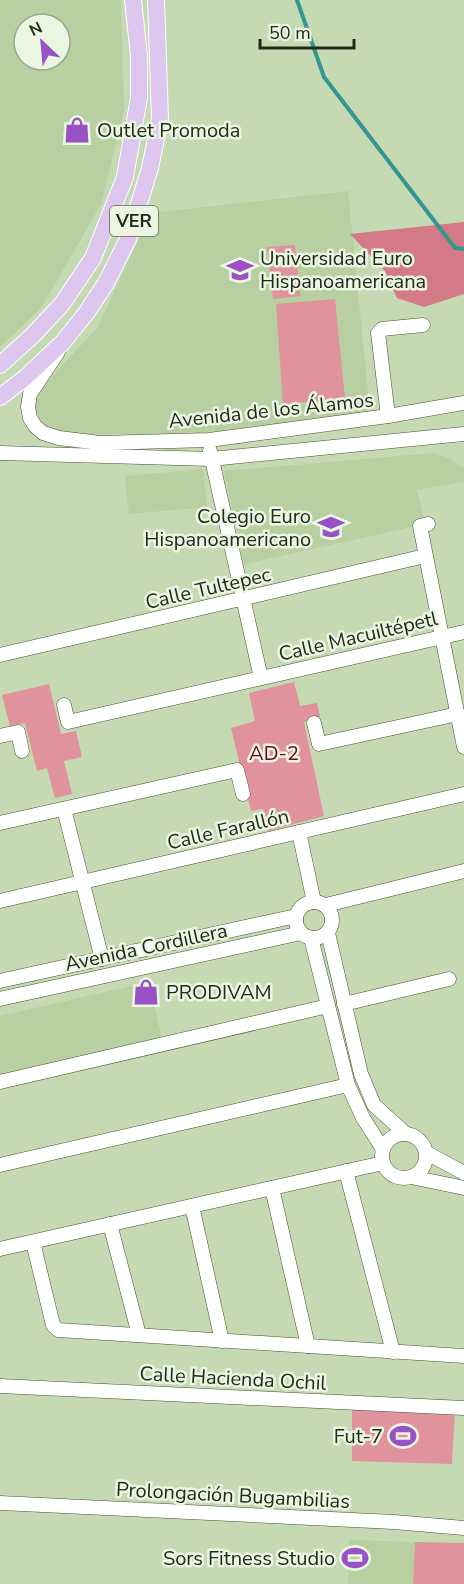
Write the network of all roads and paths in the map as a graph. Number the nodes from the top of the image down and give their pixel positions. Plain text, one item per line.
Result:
1 (133, 0) edge
2 (156, 0) edge
3 (93, 258) junction
4 (99, 293) junction
5 (423, 326) dead end
6 (63, 342) junction
7 (0, 365) edge
8 (0, 397) edge
9 (464, 404) edge
10 (388, 416) junction
11 (461, 437) edge
12 (208, 440) junction
13 (177, 442) junction
14 (0, 453) edge
15 (179, 458) junction
16 (211, 459) junction
17 (428, 524) dead end
18 (425, 556) junction
19 (242, 600) junction
20 (464, 632) edge
21 (442, 637) junction
22 (0, 655) edge
23 (261, 678) junction
24 (64, 705) dead end
25 (458, 714) junction
26 (314, 723) dead end
27 (0, 736) edge
28 (464, 747) edge
29 (22, 751) dead end
30 (243, 794) dead end
31 (464, 794) edge
32 (64, 809) junction
33 (0, 823) edge
34 (299, 832) junction
35 (464, 871) edge
36 (83, 883) junction
37 (0, 901) edge
38 (320, 904) junction
39 (296, 915) junction
40 (328, 933) junction
41 (306, 935) junction
42 (102, 958) junction
43 (449, 979) dead end
44 (0, 981) edge
45 (0, 999) edge
46 (344, 1004) junction
47 (328, 1006) junction
48 (353, 1040) junction
49 (337, 1042) junction
50 (0, 1082) edge
51 (348, 1085) junction
52 (406, 1134) junction
53 (427, 1153) junction
54 (383, 1156) junction
55 (0, 1165) edge
56 (346, 1171) junction
57 (464, 1173) edge
58 (411, 1177) junction
59 (272, 1188) junction
60 (464, 1188) edge
61 (192, 1206) junction
62 (110, 1224) junction
63 (33, 1242) junction
64 (0, 1249) edge
65 (139, 1335) junction
66 (222, 1341) junction
67 (308, 1346) junction
68 (393, 1352) junction
69 (464, 1356) edge
70 (0, 1386) edge
71 (464, 1408) edge
72 (0, 1503) edge
73 (464, 1528) edge

1 - 3 main road, VER
2 - 4 main road, VER
3 - 4 main road
3 - 7 main road, VER
4 - 6 main road, VER
5 - 10 street
6 - 8 main road, VER
6 - 13 street, Avenida de los Álamos
9 - 10 street, Avenida de los Álamos
10 - 12 street, Avenida de los Álamos
11 - 16 street, Avenida de los Álamos
12 - 13 street, Avenida de los Álamos
12 - 16 street
13 - 15 street
14 - 15 street, Avenida de los Álamos
15 - 16 street, Avenida de los Álamos
16 - 19 street
17 - 18 street
18 - 19 street, Calle Tultepec
18 - 21 street
19 - 22 street, Calle Tultepec
19 - 23 street
20 - 21 street, Calle Macuiltépetl
21 - 23 street, Calle Macuiltépetl
21 - 25 street
23 - 24 street, Calle Macuiltépetl
25 - 26 street
25 - 28 street
27 - 29 street
30 - 32 street
31 - 34 street, Calle Farallón
32 - 33 street
32 - 36 street
34 - 36 street, Calle Farallón
34 - 38 street
35 - 38 street
36 - 37 street, Calle Farallón
36 - 42 street
38 - 39 street
38 - 40 street
39 - 41 street
39 - 42 street, Avenida Cordillera
40 - 41 street
40 - 46 street
41 - 45 street, Avenida Cordillera
41 - 47 street
42 - 44 street, Avenida Cordillera
43 - 46 street
46 - 48 street
47 - 49 street
47 - 50 street
48 - 49 street
48 - 52 street
49 - 51 street
51 - 54 street
51 - 55 street
52 - 53 street
52 - 54 street
53 - 57 street
53 - 58 street
54 - 56 street
54 - 58 street
56 - 59 street
56 - 68 street
58 - 60 street
59 - 61 street
59 - 67 street
61 - 62 street
61 - 66 street
62 - 63 street
62 - 65 street
63 - 64 street
63 - 65 street
65 - 66 street
66 - 67 street
67 - 68 street
68 - 69 street
70 - 71 street, Calle Hacienda Ochil
72 - 73 street, Prolongación Bugambilias

